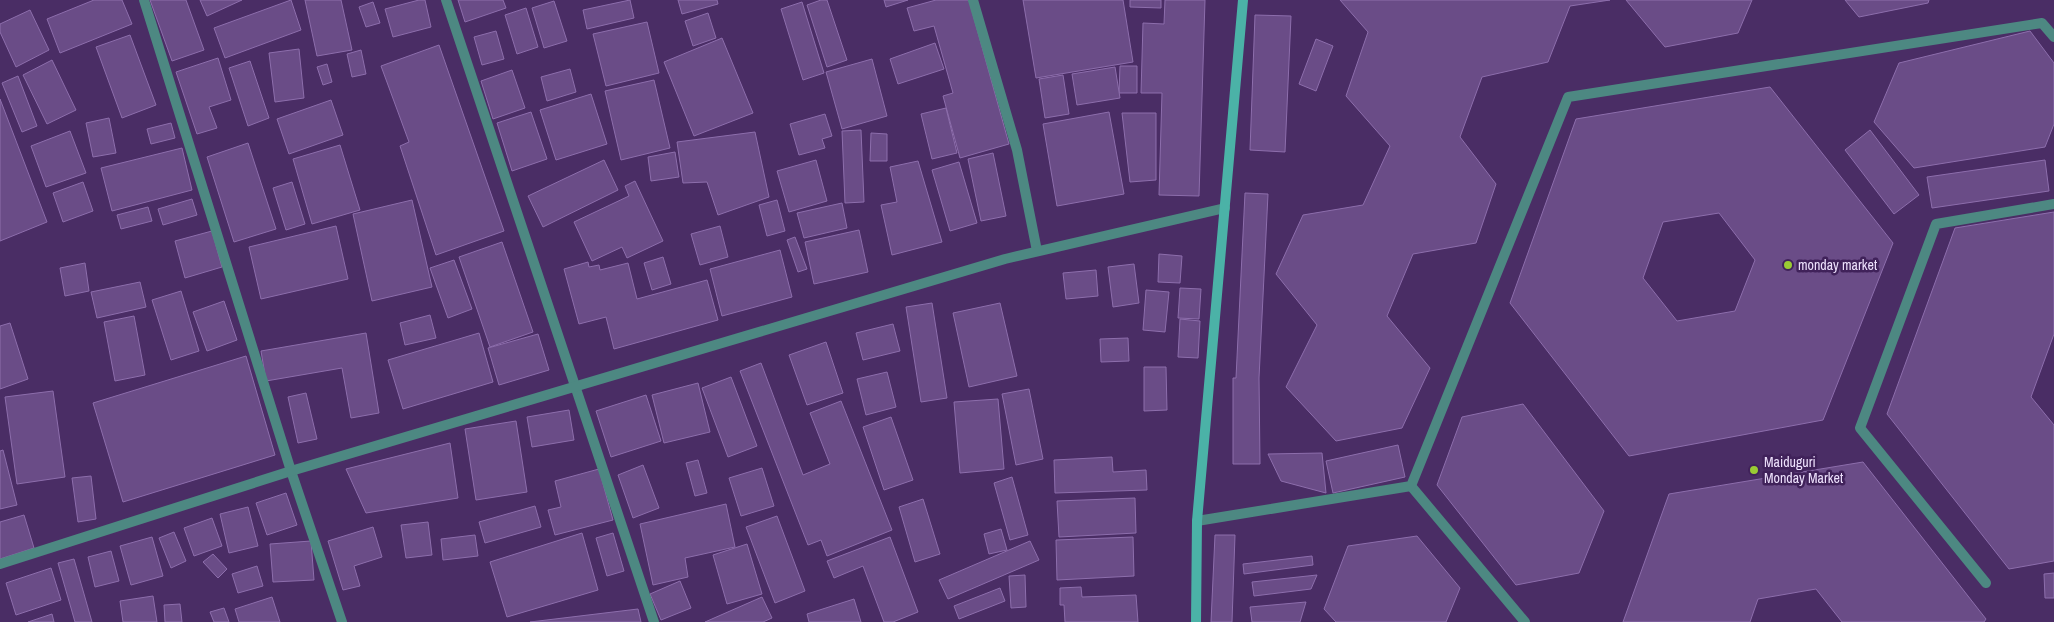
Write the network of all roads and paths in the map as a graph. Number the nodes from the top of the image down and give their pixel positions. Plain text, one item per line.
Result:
1 (144, 0) edge
2 (446, 0) edge
3 (973, 0) edge
4 (1243, 0) edge
5 (2054, 37) edge
6 (2054, 204) edge
7 (1225, 208) junction
8 (1037, 251) junction
9 (575, 388) junction
10 (291, 471) junction
11 (1410, 486) junction
12 (1197, 521) junction
13 (0, 564) edge
14 (1986, 584) dead end
15 (342, 622) edge
16 (654, 622) edge
17 (1196, 622) edge
18 (1525, 622) edge

1 - 10 street
2 - 9 street
3 - 8 street
4 - 7 main road
5 - 11 street
6 - 14 street
7 - 8 street
7 - 12 main road
8 - 9 street
9 - 10 street
9 - 16 street
10 - 13 street
10 - 15 street
11 - 12 street
11 - 18 street
12 - 17 main road

